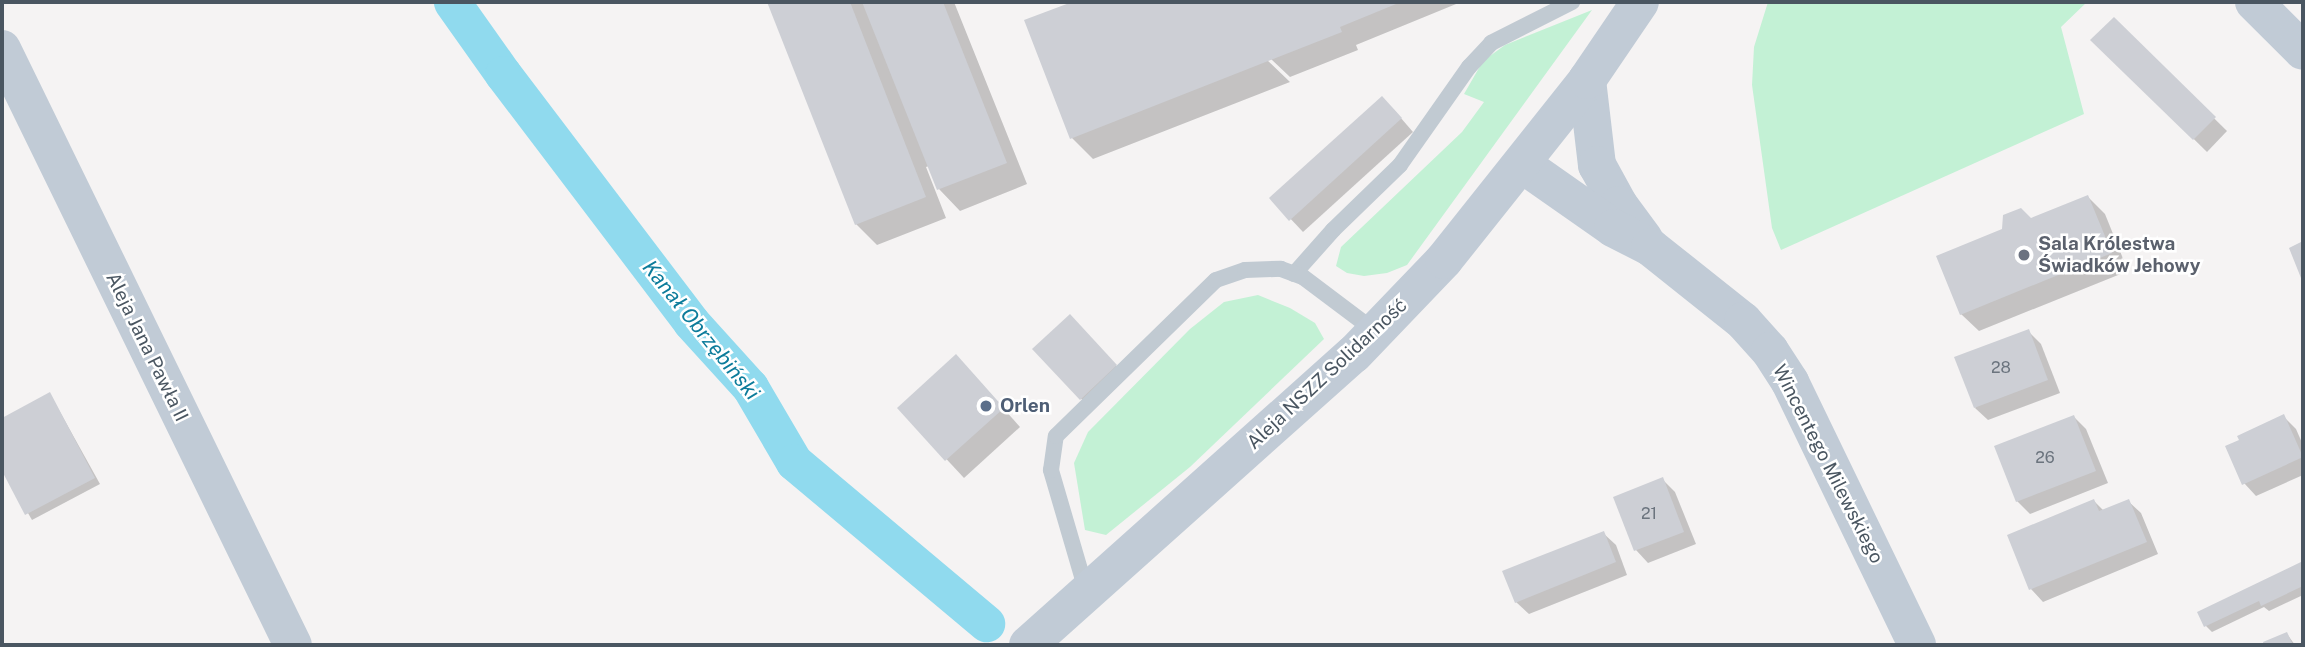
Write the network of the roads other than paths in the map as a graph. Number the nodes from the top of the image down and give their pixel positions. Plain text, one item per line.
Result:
1 (1572, 2) edge
2 (1640, 2) edge
3 (2254, 2) edge
4 (2, 49) edge
5 (2303, 51) edge
6 (1587, 80) junction
7 (1522, 164) junction
8 (1650, 247) junction
9 (1293, 274) junction
10 (1375, 331) junction
11 (1087, 593) junction
12 (293, 645) edge
13 (1028, 645) edge
14 (1917, 645) edge

1 - 9 lane
2 - 6 street, Aleja NSZZ Solidarność
3 - 5 street
4 - 12 street, Aleja Jana Pawła II
6 - 7 street, Aleja NSZZ Solidarność
6 - 8 street, Wincentego Milewskiego
7 - 8 street, Wincentego Milewskiego
7 - 10 street, Aleja NSZZ Solidarność
8 - 14 street, Wincentego Milewskiego
9 - 10 lane
9 - 11 lane
10 - 11 street, Aleja NSZZ Solidarność
11 - 13 street, Aleja NSZZ Solidarność

